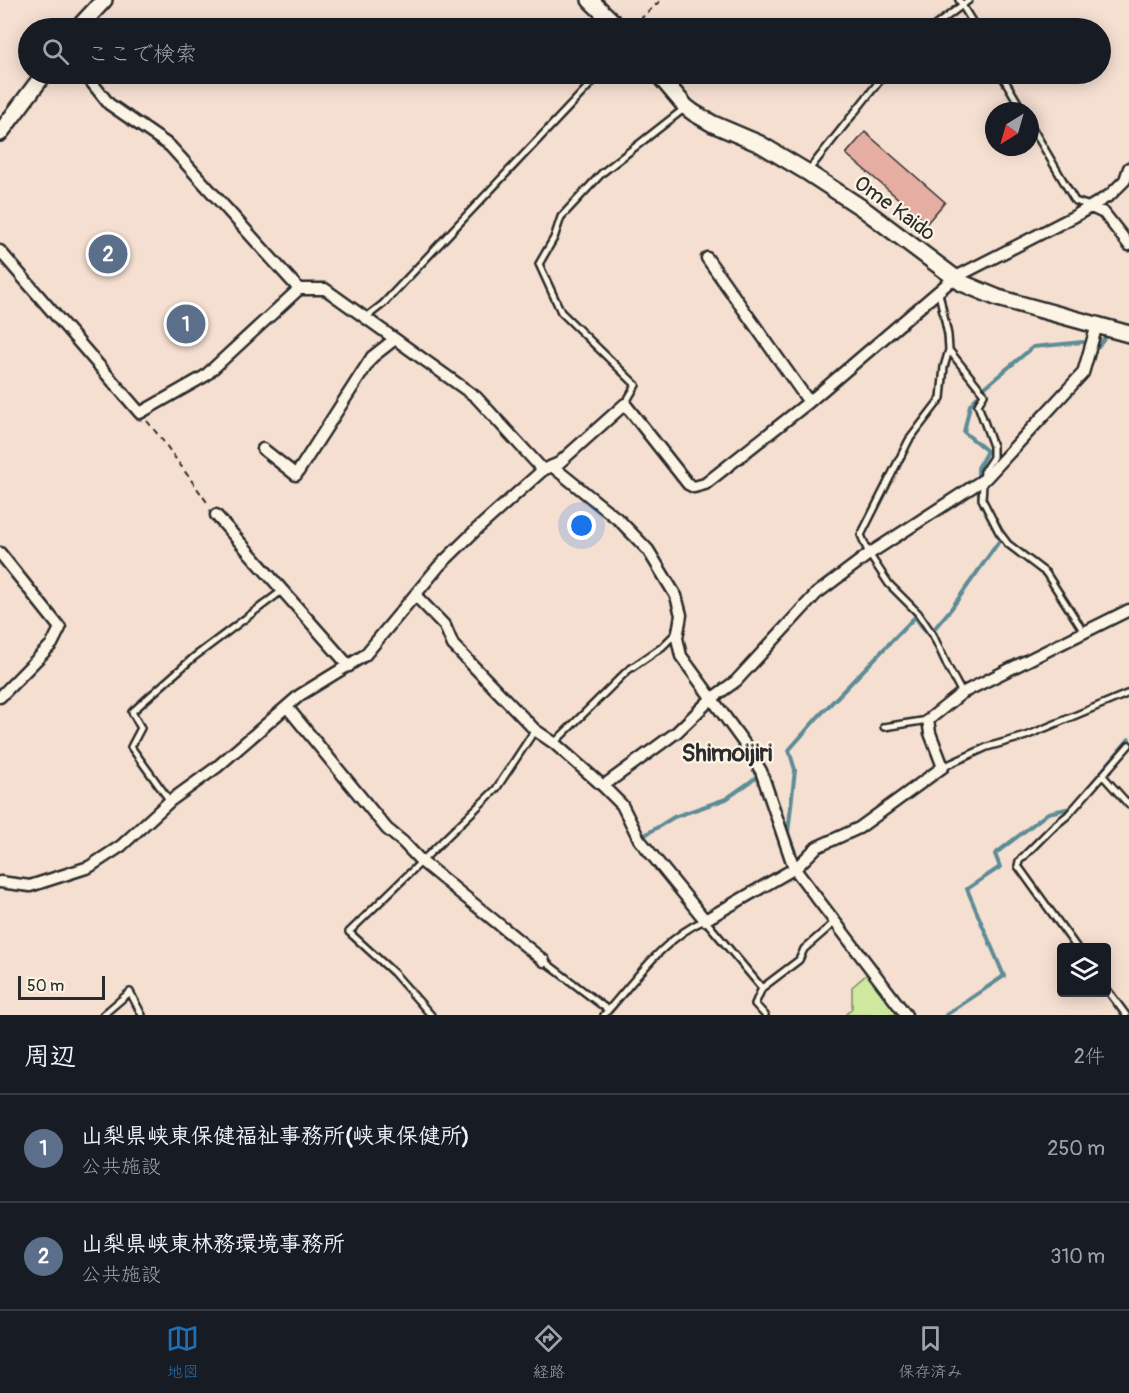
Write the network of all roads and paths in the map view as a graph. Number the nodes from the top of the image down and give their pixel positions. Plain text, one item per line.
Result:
1 (104, 0) edge
2 (590, 0) edge
3 (661, 0) edge
4 (969, 0) edge
5 (961, 2) edge
6 (87, 18) edge
7 (609, 18) edge
8 (641, 18) edge
9 (943, 18) edge
10 (970, 18) edge
11 (37, 84) edge
12 (93, 84) edge
13 (591, 84) edge
14 (666, 84) edge
15 (877, 84) edge
16 (1007, 84) edge
17 (1018, 102) edge
18 (686, 107) junction
19 (0, 133) edge
20 (1039, 139) edge
21 (1129, 168) edge
22 (807, 172) junction
23 (1091, 207) junction
24 (1129, 245) edge
25 (0, 251) edge
26 (707, 258) dead end
27 (954, 278) junction
28 (299, 289) junction
29 (938, 291) junction
30 (365, 318) junction
31 (1097, 326) junction
32 (1129, 334) edge
33 (395, 339) junction
34 (949, 350) junction
35 (809, 402) junction
36 (625, 404) junction
37 (140, 413) junction
38 (263, 449) dead end
39 (547, 468) junction
40 (982, 481) junction
41 (216, 515) joint
42 (0, 553) edge
43 (869, 554) junction
44 (283, 590) junction
45 (415, 595) junction
46 (1129, 610) edge
47 (679, 629) junction
48 (1084, 632) junction
49 (349, 666) junction
50 (962, 693) junction
51 (1129, 693) edge
52 (0, 697) edge
53 (711, 699) junction
54 (287, 707) junction
55 (928, 720) junction
56 (884, 727) dead end
57 (535, 730) junction
58 (554, 743) junction
59 (1129, 745) edge
60 (943, 767) junction
61 (1103, 776) junction
62 (603, 786) junction
63 (170, 801) junction
64 (1129, 805) edge
65 (421, 861) junction
66 (795, 868) junction
67 (0, 882) edge
68 (705, 920) junction
69 (836, 921) junction
70 (1073, 943) edge
71 (544, 961) joint
72 (762, 988) junction
73 (1111, 994) edge
74 (606, 1013) edge
75 (103, 1015) edge
76 (142, 1015) edge
77 (430, 1015) edge
78 (765, 1015) edge
79 (906, 1015) edge
80 (1126, 1015) edge

1 - 6 main road
2 - 7 main road
3 - 8 path
4 - 5 lane
5 - 9 lane
5 - 10 lane
11 - 19 main road
12 - 28 street
13 - 30 lane
14 - 18 main road, Ome Kaido
15 - 22 lane
16 - 17 lane
18 - 22 main road, Ome Kaido
18 - 36 lane
20 - 23 lane
21 - 23 street
22 - 27 main road, Ome Kaido
23 - 24 street
23 - 27 street
25 - 37 street
26 - 35 street
27 - 29 street
27 - 31 main road, Ome Kaido
28 - 30 street
28 - 37 street
29 - 34 lane
29 - 35 street
30 - 33 street
31 - 32 main road, Ome Kaido
31 - 40 street
33 - 38 street
33 - 39 street
34 - 40 lane
34 - 43 lane
35 - 36 street
36 - 39 street
37 - 41 path
39 - 45 street
39 - 47 street
40 - 43 street
40 - 48 lane
41 - 44 street
42 - 52 street
43 - 50 lane
43 - 53 street
44 - 49 street
44 - 63 lane
45 - 49 street
45 - 57 street
46 - 48 street
47 - 53 street
47 - 58 lane
48 - 50 street
49 - 54 street
50 - 55 street
51 - 60 lane
53 - 62 street
53 - 66 street
54 - 63 street
54 - 65 street
55 - 56 lane
55 - 60 street
57 - 58 street
57 - 65 lane
58 - 62 street
59 - 61 lane
60 - 66 street
61 - 64 lane
61 - 70 lane
62 - 68 street
63 - 67 street
65 - 71 street
65 - 77 lane
66 - 68 street
66 - 69 street
68 - 72 lane
68 - 74 lane
69 - 72 lane
69 - 79 street
71 - 74 lane
72 - 78 lane
73 - 80 lane
75 - 76 lane

